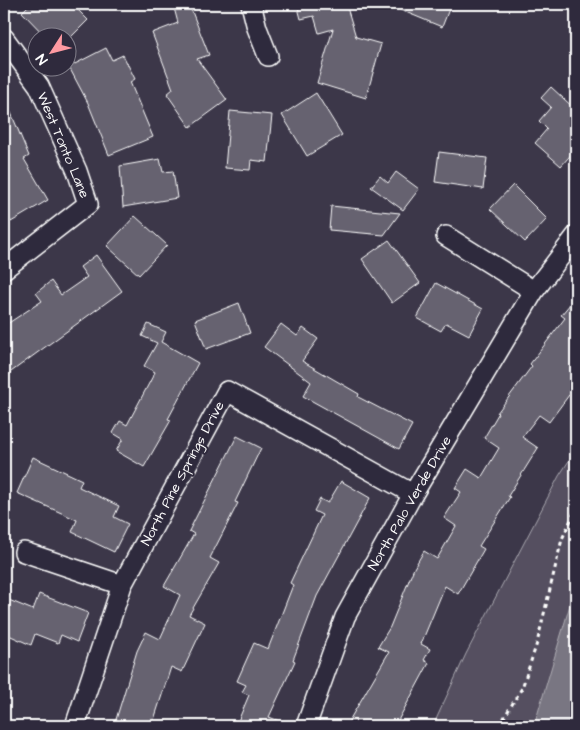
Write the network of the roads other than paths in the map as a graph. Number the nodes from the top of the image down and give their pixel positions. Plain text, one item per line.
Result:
1 (251, 4) edge
2 (4, 38) edge
3 (268, 56) dead end
4 (446, 236) dead end
5 (576, 236) edge
6 (4, 269) edge
7 (534, 291) junction
8 (412, 494) junction
9 (24, 552) dead end
10 (122, 585) junction
11 (74, 726) edge
12 (306, 726) edge

1 - 3 street
2 - 6 street, West Tonto Lane
4 - 7 street
5 - 7 street, North Palo Verde Drive
7 - 8 street, North Palo Verde Drive
8 - 10 street, North Pine Springs Drive
8 - 12 street, North Palo Verde Drive
9 - 10 street
10 - 11 street, North Pine Springs Drive

